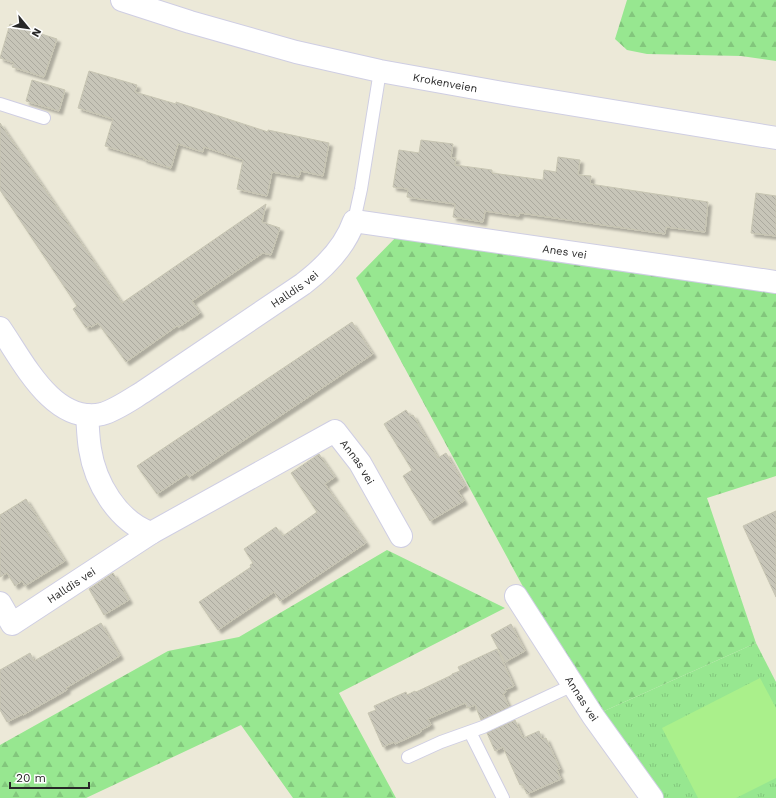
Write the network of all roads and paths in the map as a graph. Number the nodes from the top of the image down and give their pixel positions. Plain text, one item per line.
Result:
1 (122, 0) edge
2 (380, 71) junction
3 (0, 104) edge
4 (44, 118) dead end
5 (776, 138) edge
6 (354, 221) junction
7 (776, 282) edge
8 (0, 328) edge
9 (87, 414) junction
10 (335, 431) joint
11 (150, 533) junction
12 (401, 536) dead end
13 (516, 596) dead end
14 (0, 603) edge
15 (573, 685) junction
16 (470, 732) junction
17 (408, 757) dead end
18 (503, 798) edge
19 (652, 798) edge

1 - 2 street, Krokenveien
2 - 5 street, Krokenveien
2 - 6 lane, Halldis vei
3 - 4 lane
6 - 7 street, Anes vei
6 - 9 street, Halldis vei
8 - 9 street, Halldis vei
9 - 11 street
10 - 11 street, Halldis vei
10 - 12 street, Annas vei
11 - 14 street, Halldis vei
13 - 15 street, Annas vei
15 - 16 lane
15 - 19 street, Annas vei
16 - 17 lane
16 - 18 lane

